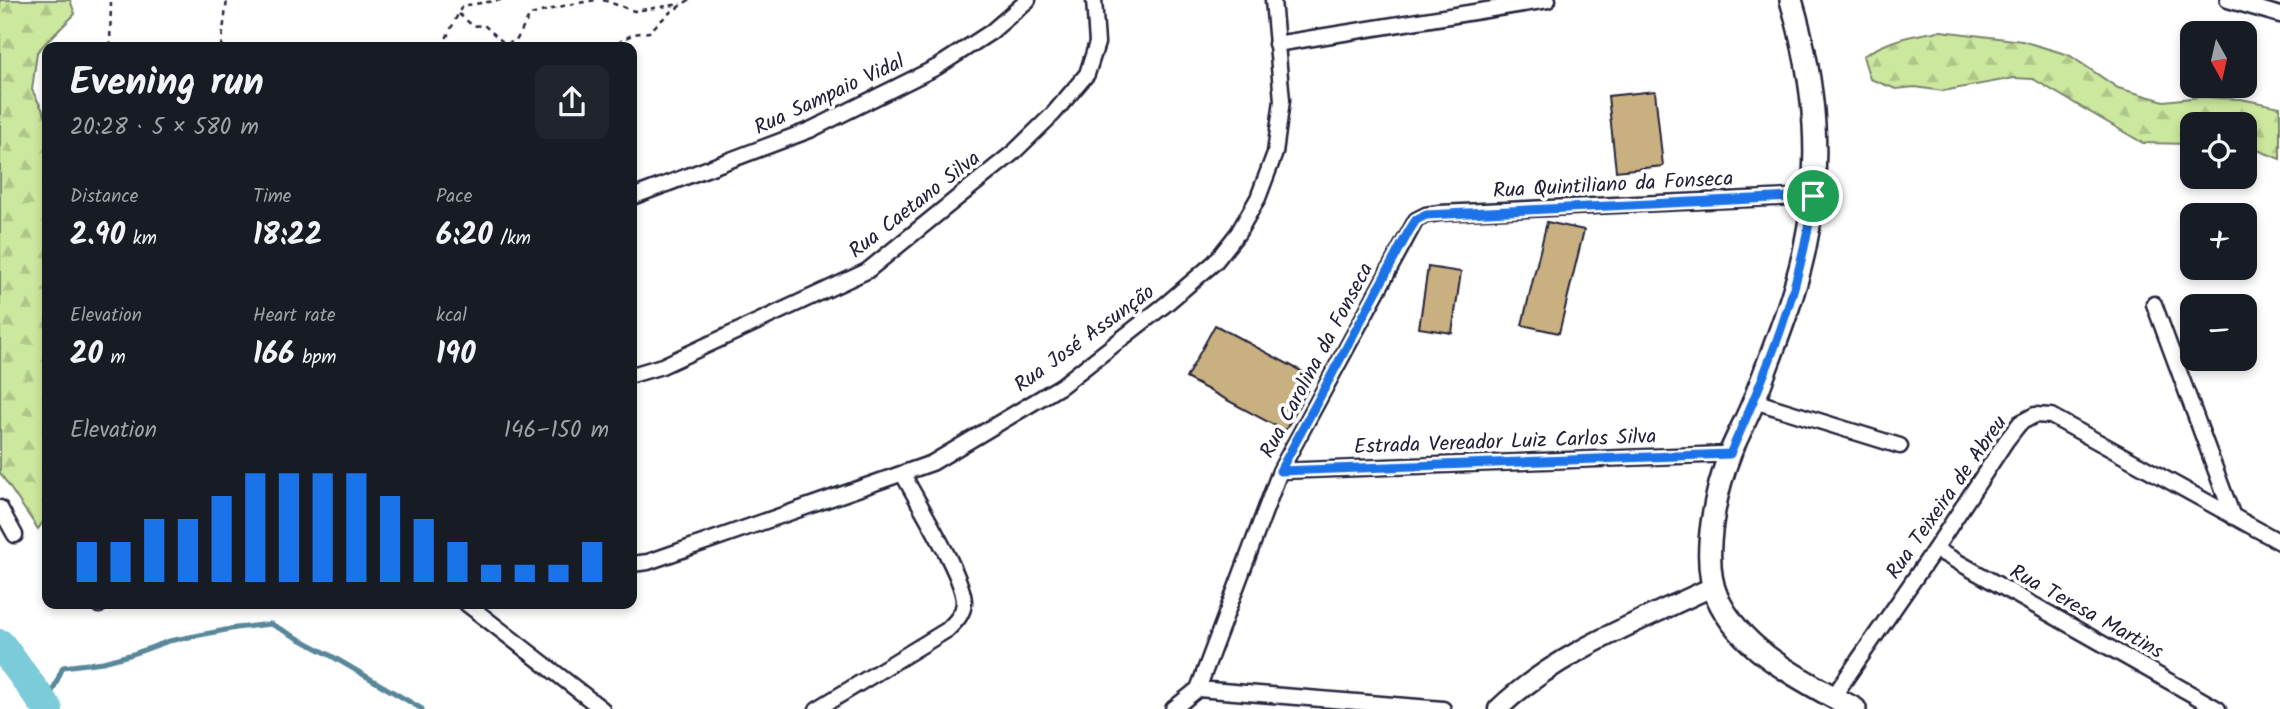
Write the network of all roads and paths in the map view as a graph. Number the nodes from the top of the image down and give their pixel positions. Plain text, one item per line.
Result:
1 (111, 0) edge
2 (227, 0) edge
3 (501, 0) edge
4 (596, 0) edge
5 (603, 0) edge
6 (689, 0) edge
7 (1028, 0) edge
8 (1094, 0) edge
9 (1273, 0) edge
10 (1548, 0) edge
11 (1791, 0) edge
12 (2228, 0) edge
13 (2276, 0) edge
14 (684, 4) junction
15 (2262, 9) junction
16 (459, 14) junction
17 (2280, 15) edge
18 (110, 42) edge
19 (222, 42) edge
20 (445, 42) edge
21 (503, 42) edge
22 (512, 42) edge
23 (620, 42) edge
24 (1276, 44) junction
25 (637, 195) edge
26 (1813, 196) junction
27 (1416, 220) joint
28 (2154, 304) dead end
29 (637, 374) edge
30 (1754, 401) junction
31 (1900, 446) dead end
32 (1730, 454) junction
33 (1280, 471) junction
34 (902, 474) junction
35 (0, 508) edge
36 (2233, 517) junction
37 (15, 535) dead end
38 (2280, 542) edge
39 (1935, 549) junction
40 (637, 563) edge
41 (1714, 586) junction
42 (473, 609) edge
43 (1198, 689) junction
44 (1833, 697) junction
45 (602, 709) edge
46 (817, 709) edge
47 (1172, 709) edge
48 (1443, 709) edge
49 (1498, 709) edge
50 (1855, 709) edge
51 (2218, 709) edge

1 - 18 path
2 - 19 path
3 - 16 path
4 - 22 path
5 - 14 path
6 - 14 path
7 - 25 street, Rua Sampaio Vidal
8 - 29 street, Rua Caetano Silva
9 - 24 street, Rua José Assunção
10 - 24 street
11 - 26 main road
12 - 15 street
13 - 15 street
14 - 23 path
15 - 17 street
16 - 20 path
16 - 21 path
24 - 34 street, Rua José Assunção
26 - 27 street, Rua Quintiliano da Fonseca
26 - 30 main road
27 - 33 street, Rua Carolina da Fonseca
28 - 36 street
30 - 31 street
30 - 32 main road
32 - 33 street, Estrada Vereador Luiz Carlos Silva
32 - 41 main road
33 - 43 street, Rua Carolina da Fonseca
34 - 40 street, Rua José Assunção
34 - 46 street
35 - 37 street
36 - 38 street, Rua Teixeira de Abreu
36 - 39 street, Rua Teixeira de Abreu
39 - 44 street, Rua Teixeira de Abreu
39 - 51 street, Rua Teresa Martins
41 - 44 main road
41 - 49 street
42 - 45 street
43 - 47 street
43 - 48 street
44 - 50 main road

